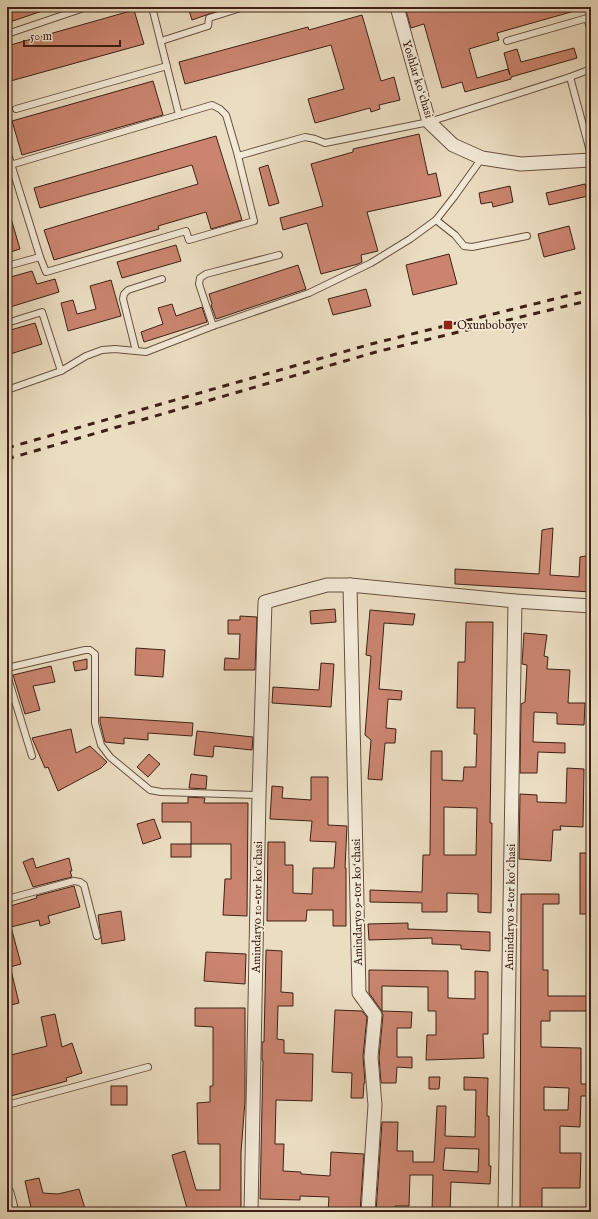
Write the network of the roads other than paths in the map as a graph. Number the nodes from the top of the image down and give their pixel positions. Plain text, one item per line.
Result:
1 (87, 7) edge
2 (152, 7) edge
3 (244, 7) edge
4 (396, 7) edge
5 (589, 18) edge
6 (591, 31) edge
7 (7, 34) edge
8 (160, 41) junction
9 (507, 41) dead end
10 (167, 66) junction
11 (591, 69) edge
12 (570, 77) junction
13 (16, 109) dead end
14 (179, 115) junction
15 (430, 122) junction
16 (7, 150) edge
17 (591, 155) edge
18 (238, 156) junction
19 (482, 158) junction
20 (591, 160) edge
21 (9, 166) edge
22 (436, 220) junction
23 (527, 236) dead end
24 (279, 255) dead end
25 (40, 257) junction
26 (7, 266) edge
27 (162, 279) dead end
28 (7, 323) edge
29 (213, 326) junction
30 (136, 351) junction
31 (60, 371) junction
32 (7, 390) edge
33 (350, 586) junction
34 (515, 601) junction
35 (591, 606) edge
36 (7, 668) edge
37 (7, 675) edge
38 (32, 756) dead end
39 (259, 795) junction
40 (7, 899) edge
41 (97, 936) dead end
42 (148, 1067) dead end
43 (7, 1105) edge
44 (7, 1193) edge
45 (12, 1212) edge
46 (251, 1212) edge
47 (368, 1212) edge
48 (504, 1212) edge

1 - 7 lane
2 - 8 lane
3 - 8 lane
4 - 15 street, Yoshlar koʻchasi
5 - 6 lane
5 - 9 lane
8 - 10 lane
10 - 13 lane
10 - 14 lane
11 - 12 lane
12 - 15 lane
12 - 17 lane
14 - 18 lane
14 - 21 lane
15 - 18 lane
15 - 19 street, Yoshlar koʻchasi
16 - 21 lane
18 - 25 lane
19 - 20 street, Yoshlar koʻchasi
19 - 22 lane
21 - 25 lane
22 - 23 lane
22 - 29 lane
24 - 29 lane
25 - 26 lane
27 - 30 lane
28 - 31 lane
29 - 30 lane
30 - 31 lane
31 - 32 lane
33 - 34 street
33 - 39 street, Amindaryo 10-tor koʻchasi
33 - 47 street, Amindaryo 9-tor koʻchasi
34 - 35 street
34 - 48 street, Amindaryo 8-tor koʻchasi
36 - 39 lane
37 - 38 lane
39 - 46 street, Amindaryo 10-tor koʻchasi
40 - 41 lane
42 - 43 lane
44 - 45 street

